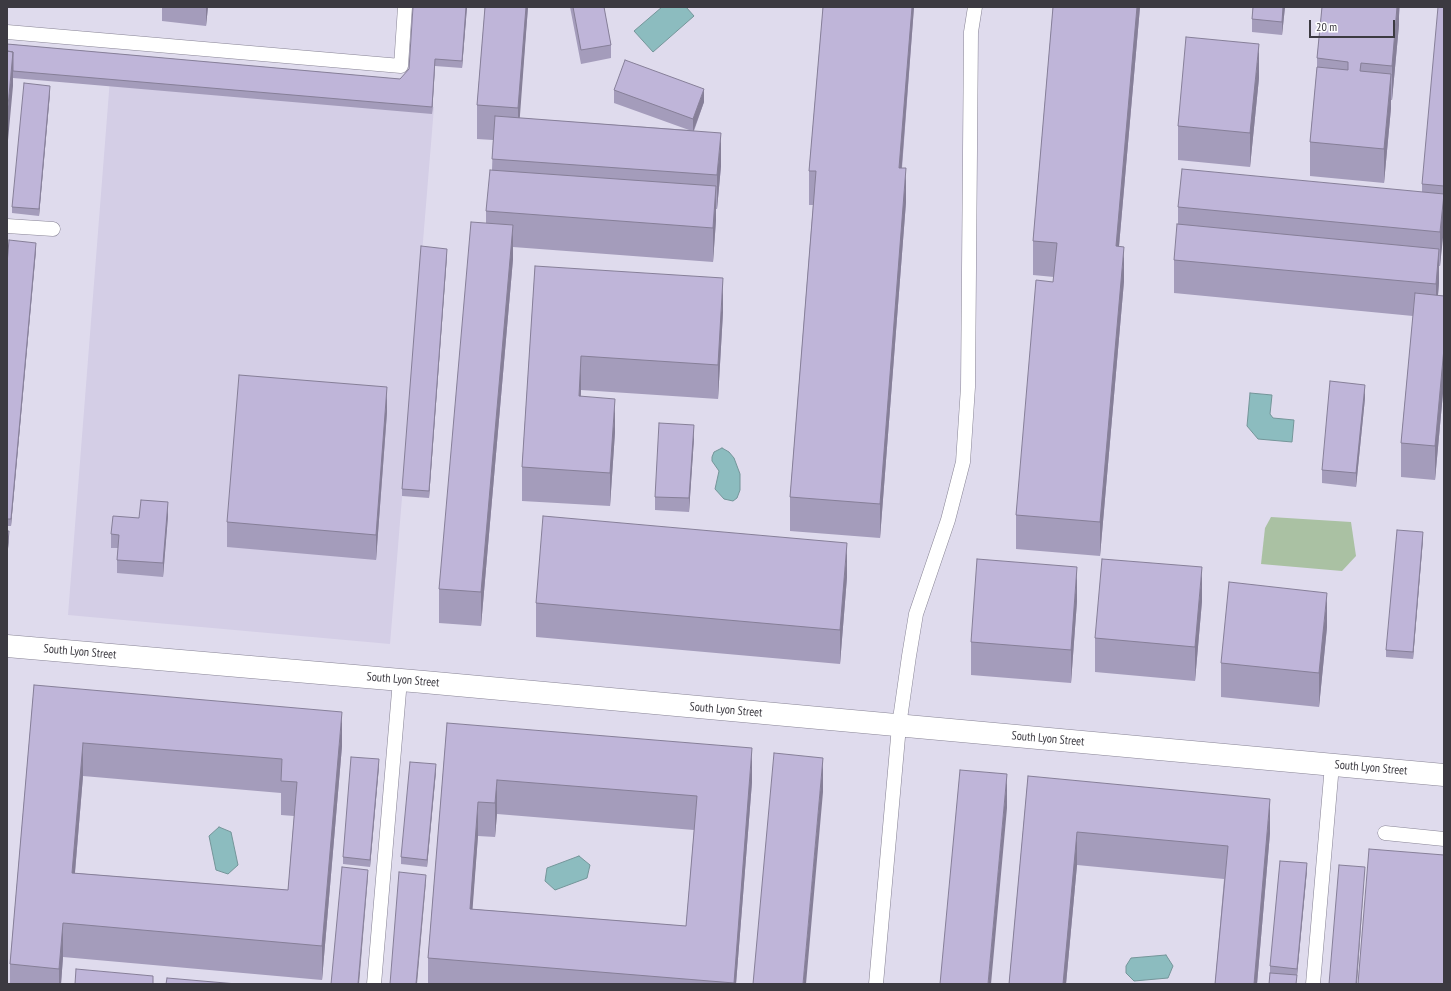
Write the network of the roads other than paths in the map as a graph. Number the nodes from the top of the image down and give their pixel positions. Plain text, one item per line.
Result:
1 (405, 7) edge
2 (975, 7) edge
3 (7, 32) edge
4 (7, 226) edge
5 (53, 229) dead end
6 (7, 646) edge
7 (400, 680) junction
8 (899, 726) junction
9 (1332, 765) junction
10 (1444, 775) edge
11 (1384, 834) dead end
12 (1444, 839) edge
13 (374, 984) edge
14 (876, 984) edge
15 (1313, 984) edge

1 - 3 lane
2 - 8 lane
4 - 5 lane
6 - 7 street, South Lyon Street
7 - 8 street, South Lyon Street
7 - 13 lane
8 - 9 street, South Lyon Street
8 - 14 lane
9 - 10 street, South Lyon Street
9 - 15 lane
11 - 12 lane

